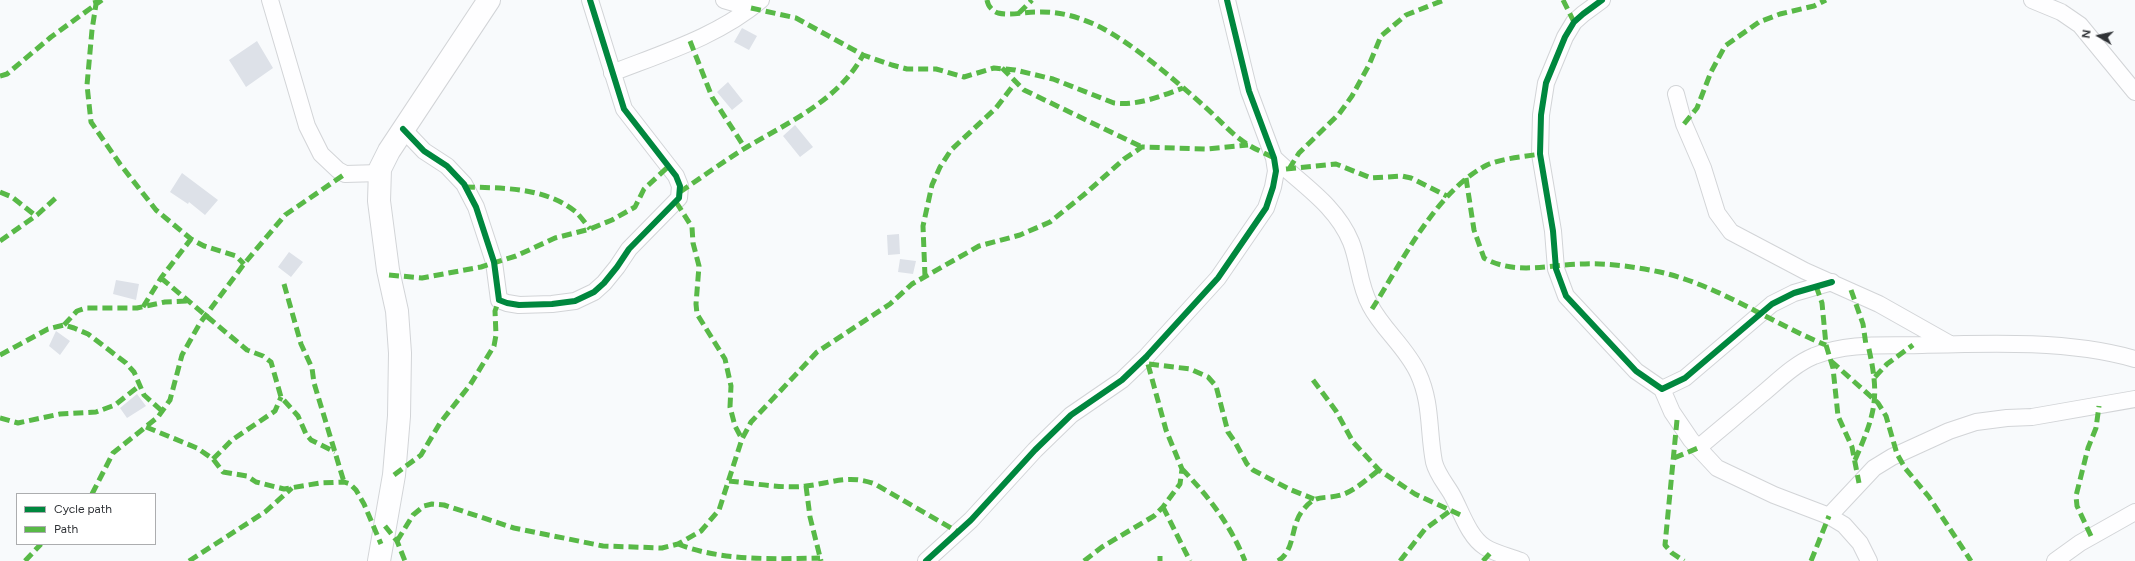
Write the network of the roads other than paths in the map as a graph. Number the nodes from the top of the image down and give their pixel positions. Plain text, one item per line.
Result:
1 (270, 0) edge
2 (489, 0) edge
3 (590, 0) edge
4 (724, 0) edge
5 (1227, 0) edge
6 (1602, 0) edge
7 (2032, 0) edge
8 (756, 4) edge
9 (612, 73) junction
10 (2135, 92) edge
11 (1676, 94) dead end
12 (403, 129) junction
13 (1274, 158) junction
14 (380, 173) junction
15 (1832, 282) junction
16 (1950, 344) junction
17 (2135, 359) edge
18 (1662, 389) junction
19 (2135, 399) edge
20 (1698, 448) junction
21 (2135, 512) edge
22 (1829, 516) junction
23 (379, 561) edge
24 (926, 561) edge
25 (1521, 561) edge
26 (1869, 561) edge
27 (2055, 561) edge

1 - 14 street
2 - 12 street
3 - 9 street
4 - 8 street
5 - 13 street
6 - 18 street
7 - 10 street
8 - 9 street
9 - 12 street
11 - 15 street
12 - 14 street
13 - 24 street
13 - 25 street
14 - 23 street
15 - 16 street
15 - 18 street
16 - 17 street
16 - 20 street
18 - 20 street
19 - 22 street
20 - 22 street
21 - 27 street
22 - 26 street

